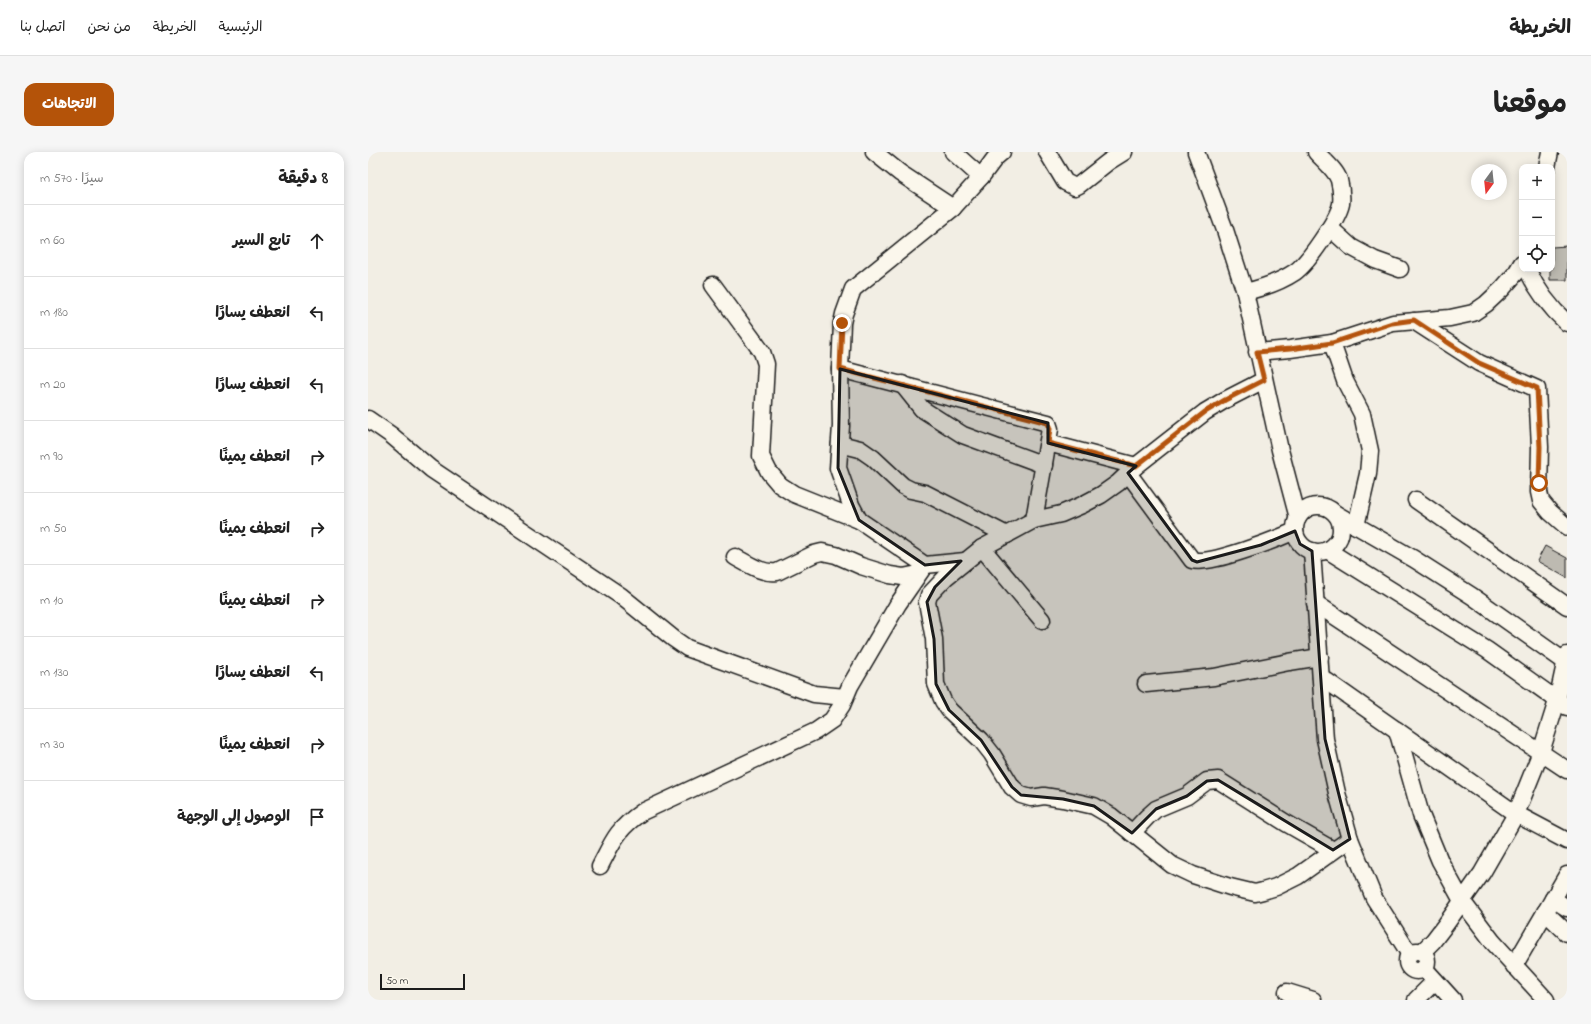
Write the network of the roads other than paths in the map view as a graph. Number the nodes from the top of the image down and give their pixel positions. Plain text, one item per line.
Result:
1 (874, 152) edge
2 (953, 152) edge
3 (1002, 152) edge
4 (1047, 152) edge
5 (1124, 152) edge
6 (1196, 152) edge
7 (1316, 152) edge
8 (1550, 152) edge
9 (1548, 164) edge
10 (981, 177) junction
11 (953, 208) junction
12 (1330, 228) junction
13 (1519, 268) edge
14 (1400, 269) dead end
15 (1528, 272) edge
16 (712, 285) dead end
17 (1245, 292) junction
18 (1414, 320) junction
19 (1567, 323) edge
20 (1332, 343) junction
21 (1257, 352) junction
22 (840, 369) junction
23 (1264, 380) junction
24 (902, 384) junction
25 (368, 419) edge
26 (1048, 443) junction
27 (840, 444) junction
28 (1044, 465) junction
29 (1132, 469) junction
30 (1416, 500) dead end
31 (1336, 514) junction
32 (859, 520) junction
33 (1034, 520) junction
34 (1296, 524) junction
35 (1356, 526) junction
36 (1567, 527) edge
37 (1007, 535) junction
38 (982, 548) junction
39 (1319, 551) junction
40 (735, 557) dead end
41 (965, 561) junction
42 (921, 569) junction
43 (1315, 603) junction
44 (1567, 606) edge
45 (1042, 620) dead end
46 (1320, 657) junction
47 (1566, 660) edge
48 (1320, 677) junction
49 (1146, 684) dead end
50 (845, 697) junction
51 (1562, 704) edge
52 (1397, 730) junction
53 (1541, 752) junction
54 (1567, 770) edge
55 (1516, 814) junction
56 (1132, 833) junction
57 (1350, 839) junction
58 (1567, 841) edge
59 (1333, 850) junction
60 (600, 866) dead end
61 (1567, 875) edge
62 (1462, 901) junction
63 (1549, 906) junction
64 (1567, 908) edge
65 (1567, 933) edge
66 (1416, 953) junction
67 (1514, 966) junction
68 (1435, 981) junction
69 (1287, 992) dead end
70 (1313, 1000) edge
71 (1416, 1000) edge
72 (1453, 1000) edge
73 (1546, 1000) edge

1 - 11 street
2 - 10 street
3 - 10 street
4 - 5 street
6 - 17 street
7 - 12 street
8 - 9 street
10 - 11 street
11 - 22 street
12 - 14 street
12 - 17 street
13 - 18 street
15 - 19 street
16 - 32 street
17 - 21 street
18 - 20 street
18 - 36 street
20 - 21 street
20 - 35 street
21 - 23 street
22 - 24 street
22 - 27 street
23 - 29 street
23 - 34 street
24 - 26 street
24 - 28 street
25 - 50 street
26 - 28 street
26 - 29 street
27 - 32 street
27 - 37 street
28 - 33 street
29 - 33 street
29 - 34 street
30 - 44 street
31 - 34 street
31 - 35 street
31 - 39 street
32 - 42 street
33 - 37 street
34 - 39 street
35 - 47 street
37 - 38 street
38 - 41 street
38 - 45 street
39 - 43 street
39 - 51 street
40 - 42 street
41 - 42 street
41 - 56 street
42 - 50 street
43 - 46 street
43 - 53 street
46 - 48 street
46 - 49 street
47 - 51 street
48 - 52 street
48 - 57 street
50 - 60 street
51 - 53 street
52 - 55 street
52 - 62 street
53 - 54 street
53 - 55 street
55 - 58 street
55 - 62 street
56 - 59 street
56 - 59 street
57 - 59 street
57 - 66 street
61 - 63 street
62 - 66 street
62 - 67 street
63 - 64 street
63 - 65 street
63 - 67 street
66 - 68 street
67 - 73 street
68 - 71 street
68 - 72 street
69 - 70 street

